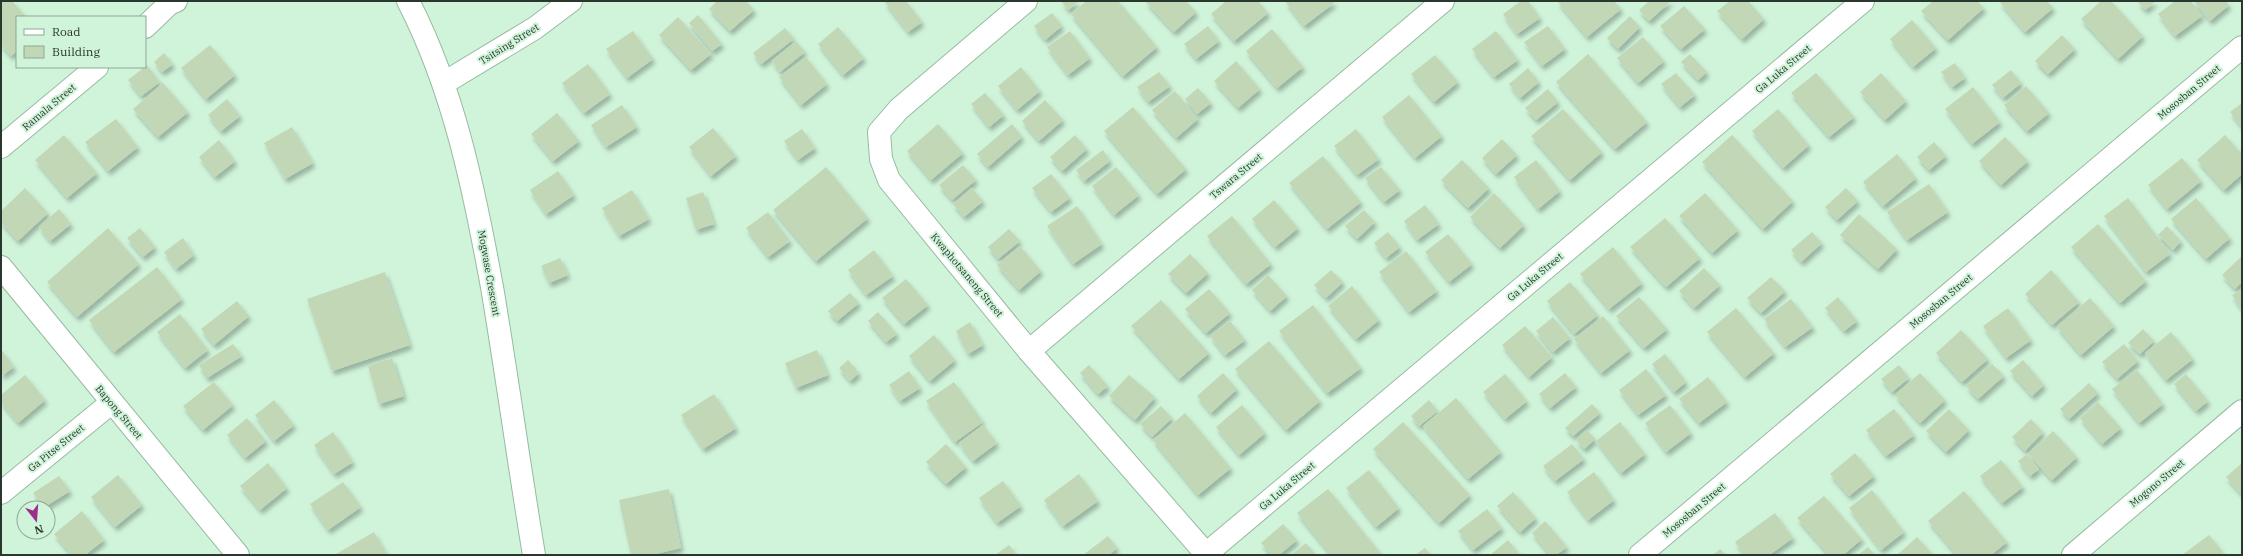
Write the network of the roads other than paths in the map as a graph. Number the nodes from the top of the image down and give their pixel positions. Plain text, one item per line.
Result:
1 (408, 1) edge
2 (571, 1) edge
3 (1026, 1) edge
4 (1443, 1) edge
5 (1863, 1) edge
6 (171, 2) edge
7 (146, 26) edge
8 (2242, 47) edge
9 (96, 68) edge
10 (444, 83) junction
11 (1, 147) edge
12 (1, 267) edge
13 (1029, 351) junction
14 (111, 403) junction
15 (2242, 411) edge
16 (1, 493) edge
17 (1207, 554) edge
18 (238, 555) edge
19 (534, 555) edge
20 (1640, 555) edge
21 (2073, 555) edge

1 - 10 street, Mogwase Crescent
2 - 10 street, Tsitsing Street
3 - 13 street, Kwaphotsaneng Street
4 - 13 street, Tswara Street
5 - 17 street, Ga Luka Street
6 - 7 street
8 - 20 street, Mososban Street
9 - 11 street, Ramala Street
10 - 19 street, Mogwase Crescent
12 - 14 street, Bapong Street
13 - 17 street, Kwaphotsaneng Street
14 - 16 street, Ga Pitse Street
14 - 18 street, Bapong Street
15 - 21 street, Mogono Street

